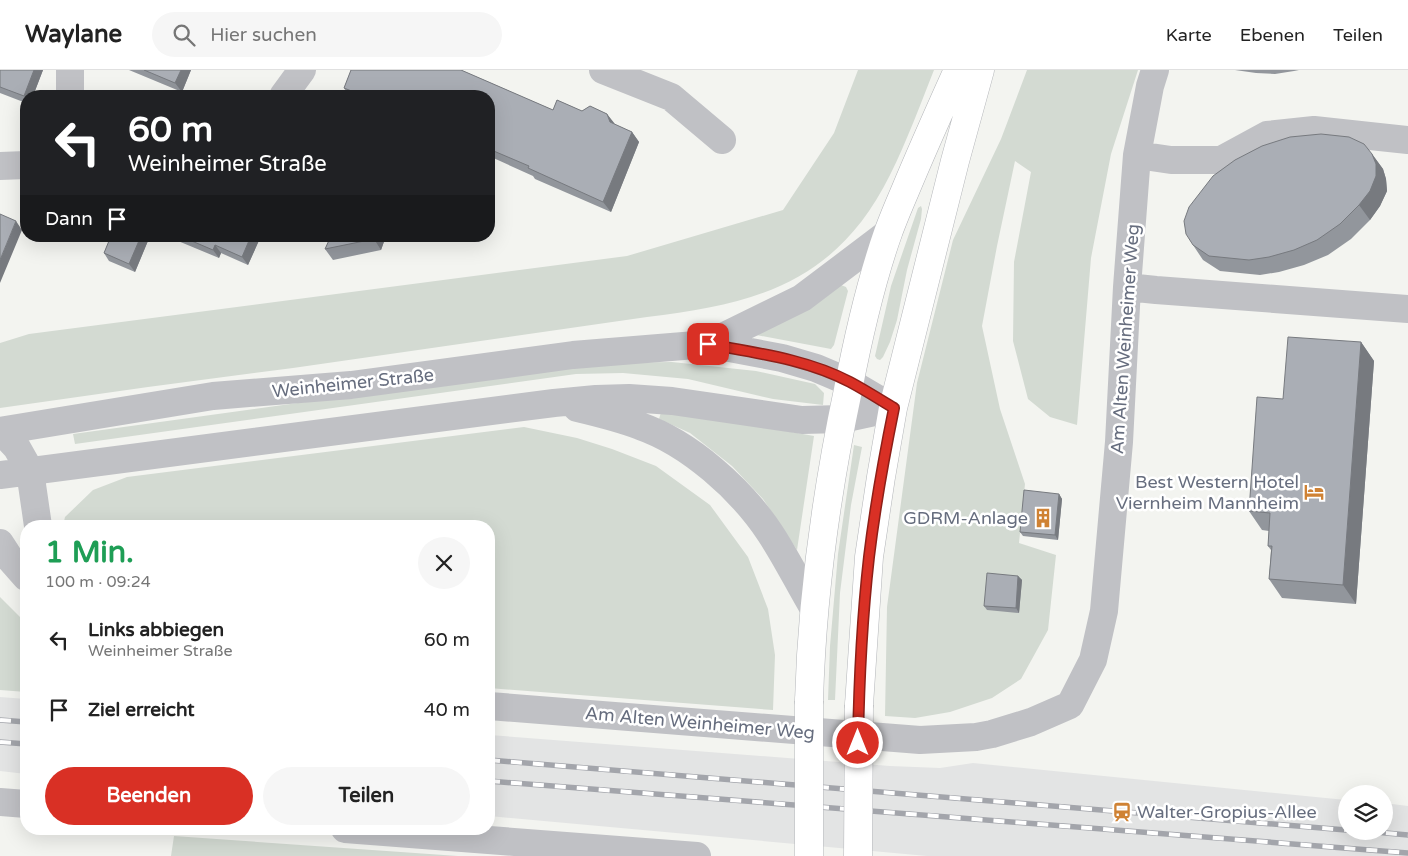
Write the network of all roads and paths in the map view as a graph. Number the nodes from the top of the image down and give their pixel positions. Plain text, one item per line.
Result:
1 (70, 70) edge
2 (302, 70) edge
3 (603, 70) edge
4 (958, 70) edge
5 (980, 70) edge
6 (1155, 70) edge
7 (70, 90) edge
8 (287, 90) edge
9 (722, 140) dead end
10 (1408, 140) edge
11 (1137, 155) junction
12 (20, 165) edge
13 (0, 166) edge
14 (888, 233) junction
15 (1127, 286) junction
16 (1408, 309) edge
17 (708, 344) junction
18 (849, 382) junction
19 (554, 403) junction
20 (894, 408) junction
21 (842, 419) junction
22 (0, 432) edge
23 (30, 471) junction
24 (0, 474) edge
25 (37, 520) edge
26 (0, 543) edge
27 (20, 570) edge
28 (814, 609) junction
29 (495, 706) edge
30 (0, 802) edge
31 (20, 804) edge
32 (423, 835) edge
33 (697, 856) edge
34 (808, 856) edge
35 (858, 856) edge

1 - 7 street
2 - 8 street
3 - 9 street
4 - 14 main road
5 - 20 main road
6 - 11 street, Am Alten Weinheimer Weg
10 - 11 street
11 - 15 street, Am Alten Weinheimer Weg
12 - 13 street
14 - 17 street, Weinheimer Straße
14 - 18 main road
15 - 16 street
15 - 29 street, Am Alten Weinheimer Weg
17 - 18 street, Weinheimer Straße
17 - 22 street, Weinheimer Straße
18 - 20 street, Weinheimer Straße
18 - 21 main road
19 - 21 street
19 - 23 street
19 - 28 street
20 - 21 street
20 - 35 main road, bridge
21 - 28 main road
22 - 23 street
23 - 24 street
23 - 25 street
26 - 27 street
28 - 34 main road, bridge
30 - 31 street
32 - 33 street

